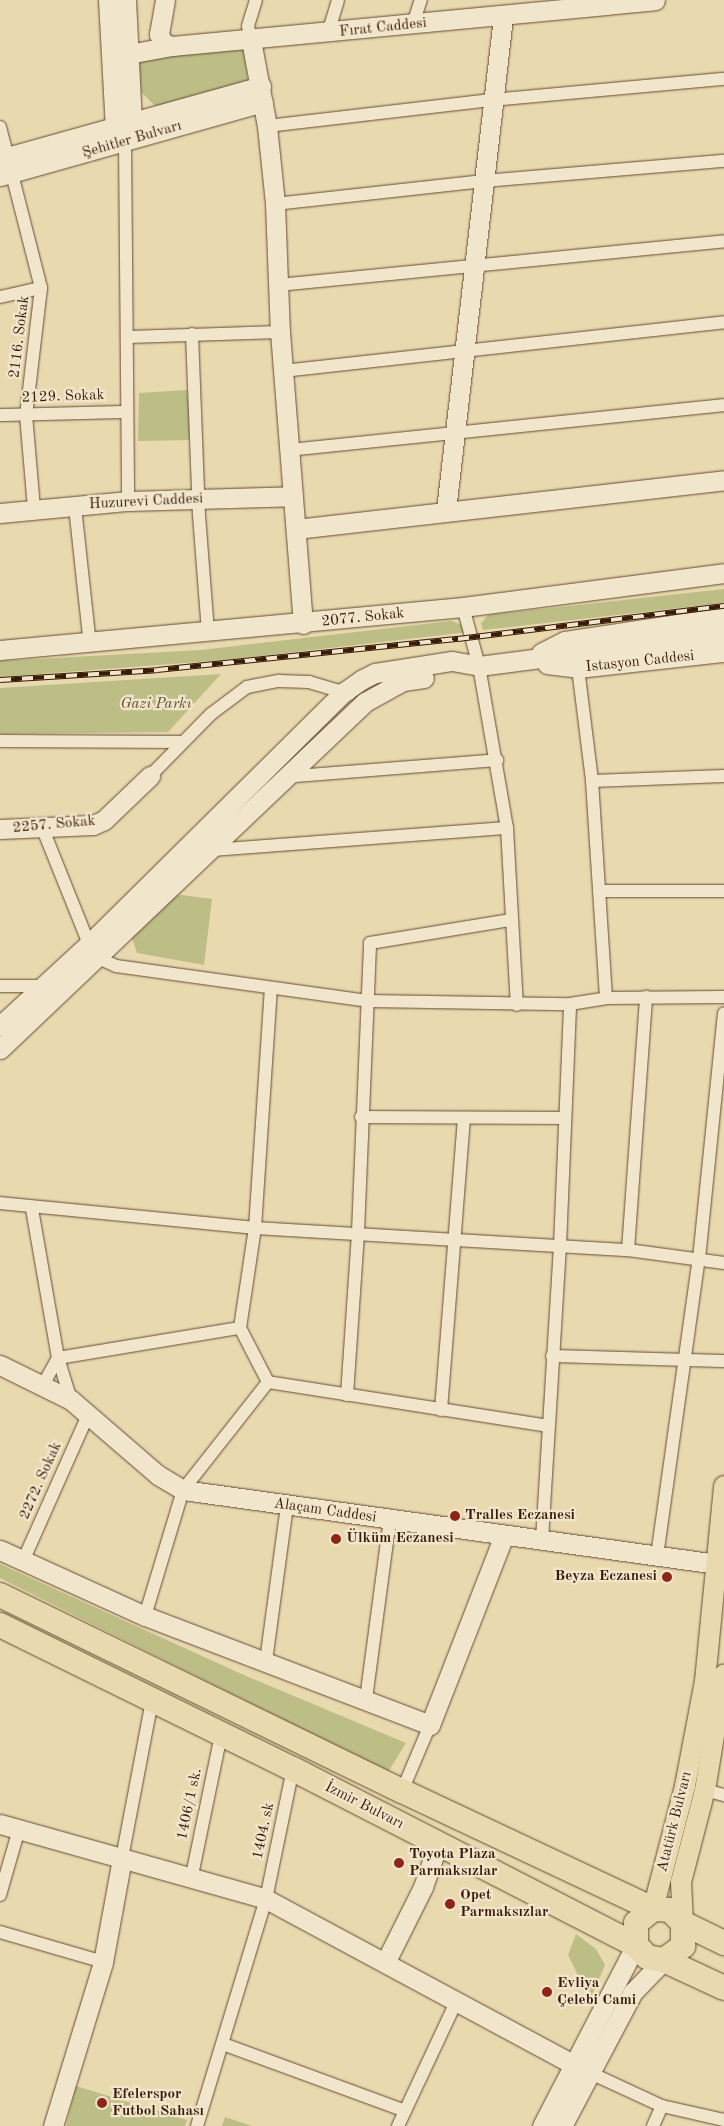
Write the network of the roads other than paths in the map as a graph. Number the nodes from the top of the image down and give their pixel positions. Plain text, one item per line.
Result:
1 (108, 0) edge
2 (126, 0) edge
3 (165, 0) edge
4 (256, 0) edge
5 (338, 0) edge
6 (421, 0) edge
7 (651, 0) edge
8 (655, 0) edge
9 (579, 4) edge
10 (506, 8) edge
11 (413, 24) junction
12 (328, 33) junction
13 (251, 40) junction
14 (172, 46) junction
15 (120, 57) junction
16 (724, 79) edge
17 (262, 94) junction
18 (492, 100) junction
19 (267, 126) junction
20 (0, 127) edge
21 (124, 132) junction
22 (724, 161) edge
23 (5, 166) edge
24 (484, 181) junction
25 (275, 204) junction
26 (724, 241) edge
27 (476, 267) junction
28 (279, 285) junction
29 (41, 288) junction
30 (0, 297) edge
31 (724, 322) edge
32 (280, 332) junction
33 (192, 334) junction
34 (129, 337) junction
35 (465, 350) junction
36 (283, 371) junction
37 (724, 405) edge
38 (126, 412) junction
39 (0, 415) edge
40 (26, 415) junction
41 (453, 433) junction
42 (290, 450) junction
43 (724, 480) edge
44 (292, 496) junction
45 (199, 499) junction
46 (128, 501) junction
47 (75, 507) junction
48 (34, 509) junction
49 (446, 510) junction
50 (0, 513) edge
51 (296, 529) junction
52 (724, 573) edge
53 (463, 607) junction
54 (724, 617) edge
55 (303, 624) junction
56 (208, 632) junction
57 (724, 634) edge
58 (90, 644) junction
59 (0, 650) edge
60 (724, 652) edge
61 (526, 660) junction
62 (479, 666) junction
63 (578, 668) junction
64 (344, 692) junction
65 (365, 702) junction
66 (0, 741) edge
67 (182, 742) junction
68 (497, 760) junction
69 (150, 776) joint
70 (724, 776) edge
71 (283, 777) junction
72 (592, 781) junction
73 (42, 827) junction
74 (507, 828) junction
75 (0, 829) edge
76 (212, 850) junction
77 (599, 891) junction
78 (724, 891) edge
79 (510, 920) junction
80 (93, 951) junction
81 (0, 986) edge
82 (42, 986) junction
83 (62, 990) junction
84 (271, 990) junction
85 (646, 997) junction
86 (724, 997) edge
87 (606, 998) junction
88 (368, 1001) junction
89 (570, 1004) junction
90 (517, 1005) junction
91 (724, 1013) edge
92 (0, 1026) edge
93 (0, 1049) edge
94 (361, 1117) junction
95 (564, 1118) junction
96 (464, 1119) junction
97 (0, 1203) edge
98 (32, 1209) junction
99 (255, 1228) junction
100 (358, 1232) junction
101 (454, 1239) junction
102 (560, 1246) junction
103 (628, 1250) junction
104 (699, 1259) junction
105 (724, 1263) edge
106 (240, 1328) junction
107 (552, 1356) junction
108 (58, 1358) junction
109 (685, 1360) junction
110 (724, 1361) edge
111 (0, 1365) edge
112 (268, 1382) junction
113 (43, 1385) junction
114 (347, 1395) junction
115 (71, 1400) junction
116 (441, 1410) junction
117 (88, 1415) junction
118 (548, 1426) junction
119 (724, 1486) edge
120 (183, 1490) junction
121 (287, 1506) junction
122 (390, 1520) junction
123 (504, 1535) junction
124 (542, 1540) junction
125 (0, 1550) edge
126 (657, 1556) junction
127 (23, 1561) junction
128 (721, 1565) edge
129 (0, 1595) edge
130 (145, 1616) junction
131 (0, 1625) edge
132 (266, 1661) junction
133 (724, 1676) edge
134 (366, 1698) junction
135 (152, 1700) junction
136 (430, 1725) junction
137 (222, 1735) junction
138 (293, 1769) junction
139 (402, 1791) junction
140 (714, 1792) edge
141 (0, 1824) edge
142 (19, 1829) junction
143 (438, 1844) junction
144 (122, 1858) junction
145 (191, 1880) junction
146 (0, 1895) edge
147 (266, 1899) junction
148 (653, 1909) junction
149 (683, 1923) junction
150 (0, 1932) edge
151 (724, 1944) edge
152 (636, 1945) junction
153 (664, 1960) junction
154 (386, 1961) junction
155 (102, 1962) junction
156 (724, 1988) edge
157 (457, 2000) junction
158 (223, 2044) junction
159 (574, 2064) junction
160 (590, 2073) junction
161 (662, 2106) junction
162 (405, 2111) junction
163 (724, 2120) edge
164 (54, 2126) edge
165 (197, 2126) edge
166 (398, 2126) edge
167 (542, 2126) edge
168 (562, 2126) edge
169 (653, 2126) edge

1 - 15 street
2 - 15 street
3 - 14 street
4 - 13 street
5 - 12 street
6 - 11 street
7 - 8 street, Fırat Caddesi
7 - 9 street, Fırat Caddesi
9 - 10 street, Fırat Caddesi
10 - 11 street, Fırat Caddesi
10 - 18 street
11 - 12 street, Fırat Caddesi
12 - 13 street, Fırat Caddesi
13 - 14 street, Fırat Caddesi
13 - 17 street
14 - 15 street, Fırat Caddesi
15 - 21 street
16 - 18 street
17 - 19 street
17 - 21 street, Şehitler Bulvarı
18 - 19 street
18 - 24 street
19 - 25 street
20 - 23 street, 2116. Sokak
21 - 23 street, Şehitler Bulvarı
21 - 34 street
22 - 24 street
23 - 29 street, 2116. Sokak
24 - 25 street
24 - 27 street
25 - 28 street
26 - 27 street
27 - 28 street
27 - 35 street
28 - 32 street
29 - 30 street
29 - 40 street, 2116. Sokak
31 - 35 street
32 - 33 street
32 - 36 street
33 - 34 street
33 - 45 street
34 - 38 street
35 - 36 street
35 - 41 street
36 - 42 street
37 - 41 street
38 - 40 street, 2129. Sokak
38 - 46 street
39 - 40 street, 2129. Sokak
40 - 48 street, 2116. Sokak
41 - 42 street
41 - 49 street
42 - 44 street
43 - 49 street
44 - 45 street, Huzurevi Caddesi
44 - 51 street
45 - 46 street, Huzurevi Caddesi
45 - 56 street
46 - 47 street, Huzurevi Caddesi
47 - 48 street, Huzurevi Caddesi
47 - 58 street
48 - 50 street, Huzurevi Caddesi
49 - 51 street
51 - 55 street
52 - 53 street, 2077. Sokak
53 - 55 street, 2077. Sokak
53 - 62 street
54 - 61 street
55 - 56 street, 2077. Sokak
56 - 58 street, 2077. Sokak
57 - 61 street
58 - 59 street, 2077. Sokak
60 - 63 street, Istasyon Caddesi
61 - 62 street
61 - 63 street, Istasyon Caddesi
62 - 64 street
62 - 65 street
62 - 68 street
63 - 72 street
64 - 65 street
64 - 67 street
64 - 80 street
65 - 71 street
66 - 67 street
67 - 69 street
68 - 71 street
68 - 74 street
69 - 73 street, 2257. Sokak
70 - 72 street
71 - 76 street
72 - 77 street
73 - 75 street, 2257. Sokak
73 - 80 street
74 - 76 street
74 - 79 street
76 - 80 street
77 - 78 street
77 - 87 street
79 - 88 street
79 - 90 street
80 - 82 street
80 - 83 street
80 - 84 street
81 - 82 street
82 - 83 street
82 - 92 street
83 - 93 street
84 - 88 street
84 - 99 street
85 - 86 street
85 - 87 street
85 - 103 street
87 - 89 street
88 - 90 street
88 - 94 street
89 - 90 street
89 - 95 street
91 - 104 street
94 - 96 street
94 - 100 street
95 - 96 street
95 - 102 street
96 - 101 street
97 - 98 street
98 - 99 street
98 - 108 street
99 - 100 street
99 - 106 street
100 - 101 street
100 - 114 street
101 - 102 street
101 - 116 street
102 - 103 street
102 - 107 street
103 - 104 street
104 - 105 street
104 - 109 street
106 - 108 street
106 - 112 street
107 - 109 street
107 - 118 street
108 - 113 street
108 - 115 street
109 - 110 street
109 - 126 street
111 - 113 street, Alaçam Caddesi
112 - 114 street
112 - 120 street
113 - 115 street, Alaçam Caddesi
114 - 116 street
115 - 117 street, Alaçam Caddesi
116 - 118 street
117 - 120 street, Alaçam Caddesi
117 - 127 street, 2272. Sokak
118 - 124 street
119 - 128 main road, Atatürk Bulvarı
120 - 121 street, Alaçam Caddesi
120 - 130 street
121 - 122 street, Alaçam Caddesi
121 - 132 street
122 - 123 street, Alaçam Caddesi
122 - 134 street
123 - 124 street, Alaçam Caddesi
123 - 136 street
124 - 126 street, Alaçam Caddesi
125 - 127 street
126 - 128 street, Alaçam Caddesi
127 - 130 street
128 - 148 main road, Atatürk Bulvarı
129 - 139 highway, İzmir Bulvarı
130 - 132 street
131 - 135 highway, İzmir Bulvarı
132 - 134 street
133 - 140 main road, Atatürk Bulvarı
134 - 136 street
135 - 137 highway, İzmir Bulvarı
135 - 144 street
136 - 139 street
137 - 138 highway, İzmir Bulvarı
137 - 145 street, 1406/1 sk.
138 - 143 highway, İzmir Bulvarı
138 - 147 street, 1404. sk
139 - 148 highway, İzmir Bulvarı
140 - 149 main road, Atatürk Bulvarı
141 - 142 street
142 - 144 street
142 - 146 street
143 - 152 highway, İzmir Bulvarı
143 - 154 street
144 - 145 street
144 - 155 street
145 - 147 street
147 - 154 street
147 - 158 street, 1404. sk
148 - 149 highway, İzmir Bulvarı
148 - 152 highway
149 - 151 highway, İzmir Bulvarı
149 - 153 highway, Atatürk Bulvarı
150 - 155 street
152 - 153 highway, İzmir Bulvarı
152 - 159 street
153 - 156 highway, İzmir Bulvarı
153 - 160 street, Atatürk Bulvarı
154 - 157 street
155 - 164 street
157 - 159 street
157 - 162 street
158 - 162 street
158 - 165 street, 1404. sk
159 - 160 street
159 - 167 street
160 - 161 street
160 - 168 street, Atatürk Bulvarı
161 - 163 street
161 - 169 street
162 - 166 street

